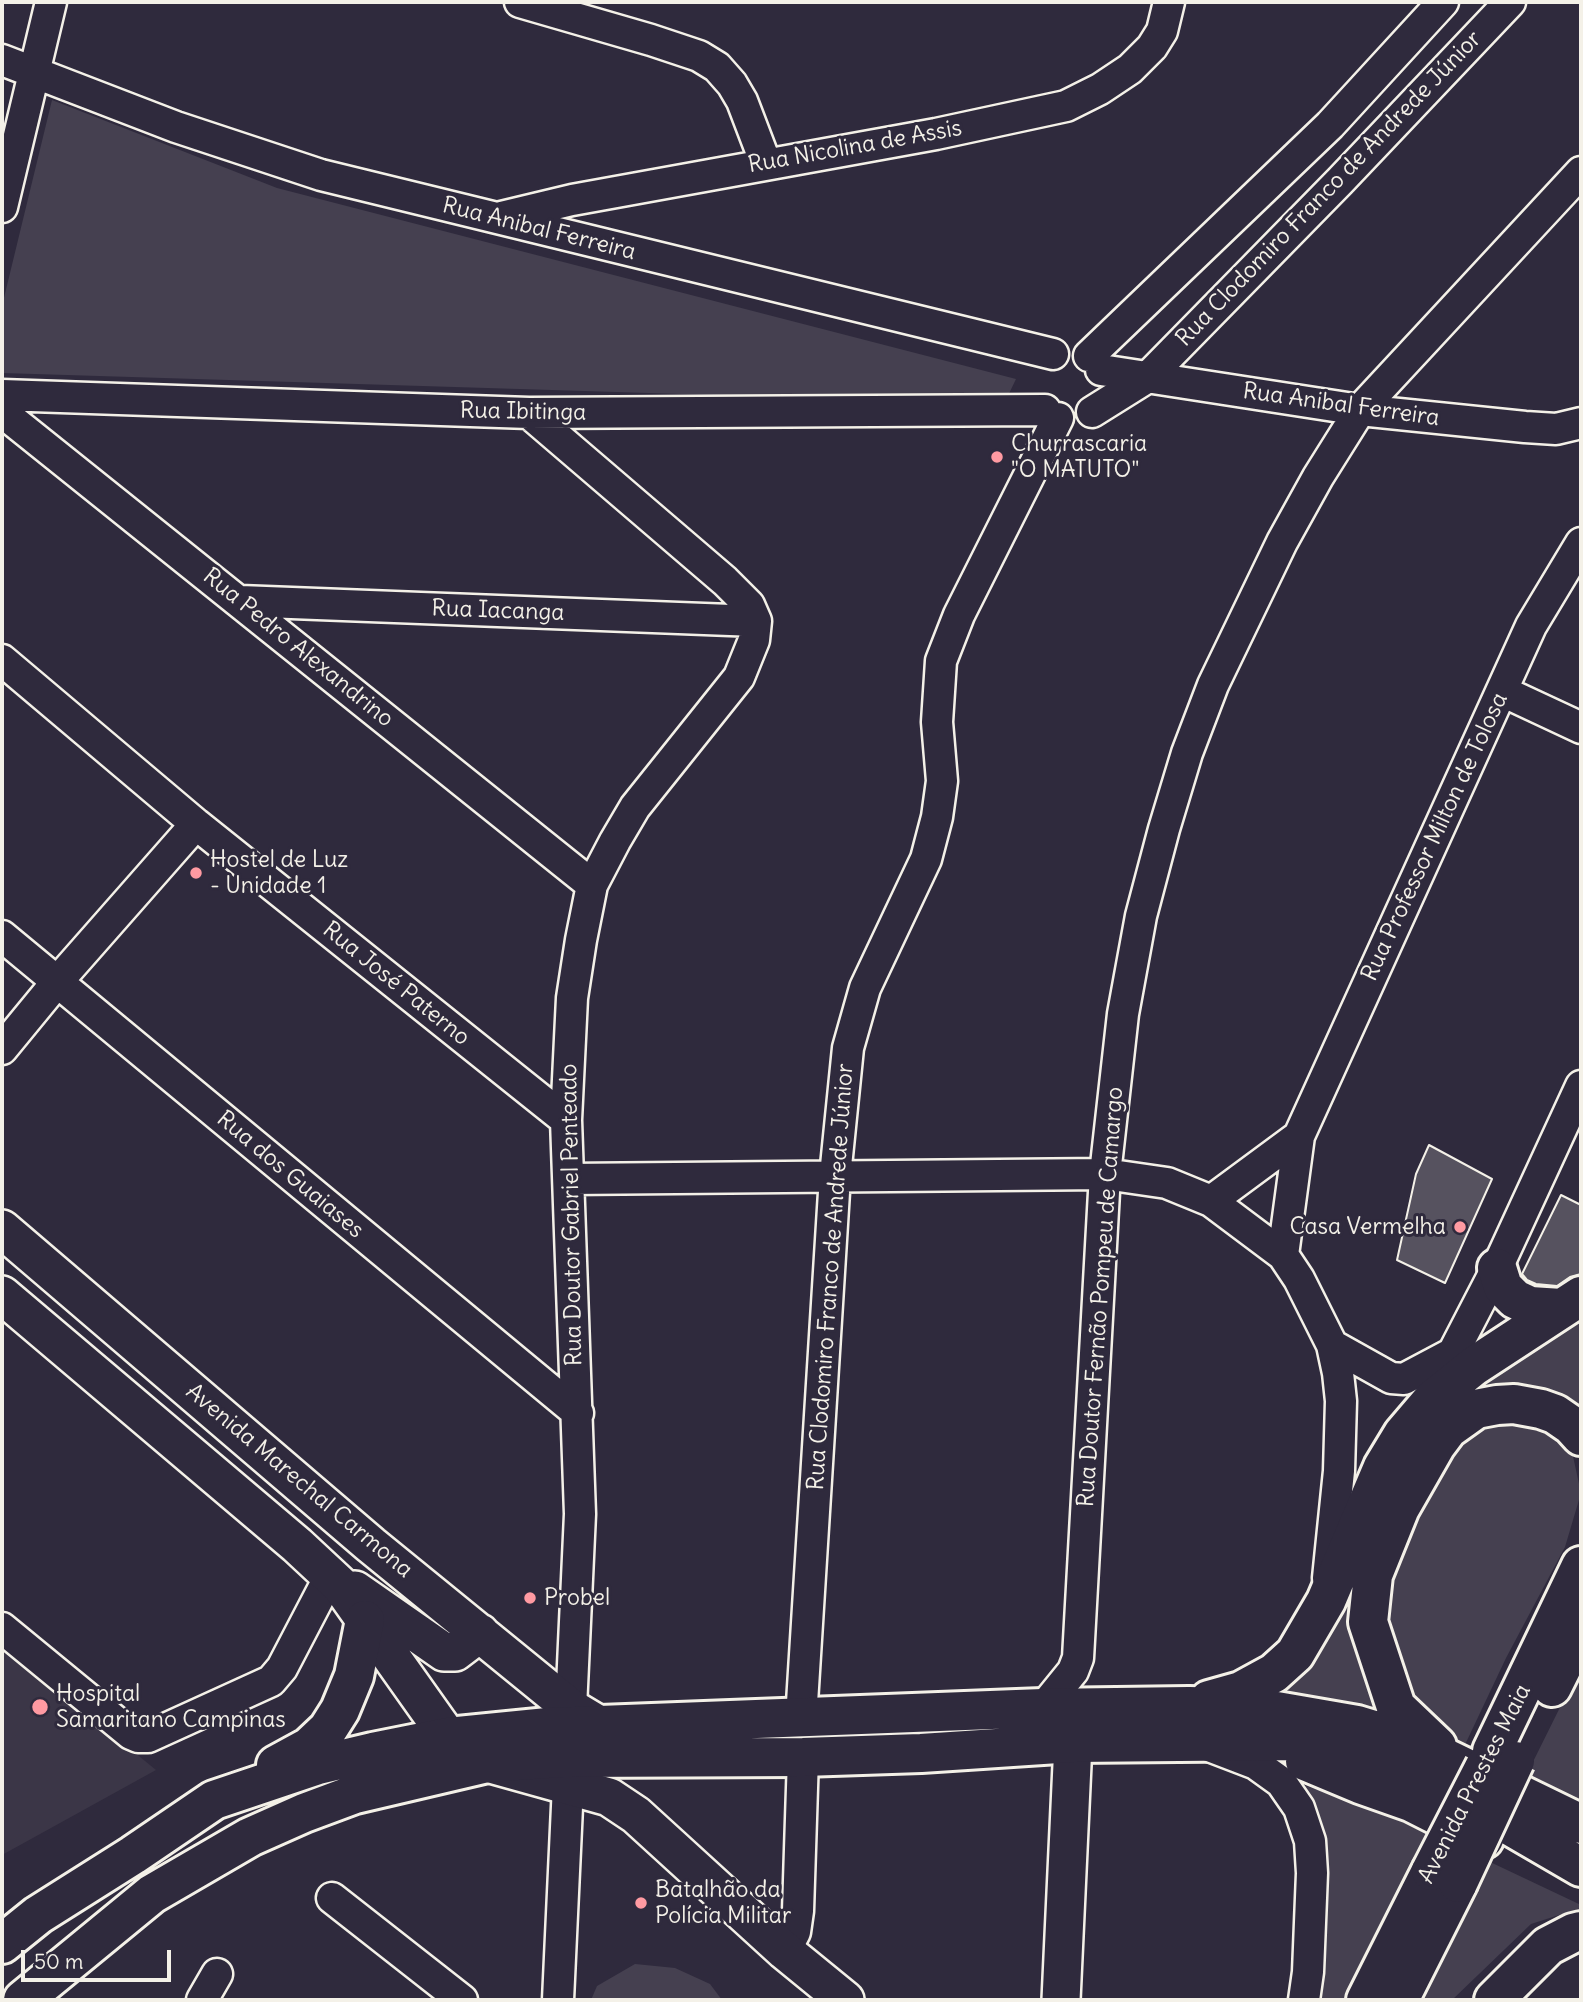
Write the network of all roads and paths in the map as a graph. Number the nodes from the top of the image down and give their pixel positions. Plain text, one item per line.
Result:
1 (51, 2) edge
2 (520, 2) edge
3 (1169, 2) edge
4 (1443, 2) edge
5 (1510, 2) edge
6 (2, 60) edge
7 (36, 71) junction
8 (766, 164) junction
9 (1581, 172) edge
10 (572, 200) junction
11 (2, 206) edge
12 (494, 218) junction
13 (574, 238) junction
14 (1053, 354) junction
15 (1095, 363) junction
16 (1148, 377) junction
17 (2, 395) edge
18 (1360, 410) junction
19 (2, 412) edge
20 (1091, 412) junction
21 (529, 413) junction
22 (1052, 414) junction
23 (1573, 431) edge
24 (1581, 543) edge
25 (240, 601) junction
26 (756, 621) junction
27 (2, 660) edge
28 (1502, 691) junction
29 (1581, 728) edge
30 (196, 824) junction
31 (592, 885) junction
32 (2, 936) edge
33 (57, 982) junction
34 (2, 1049) edge
35 (1581, 1086) edge
36 (566, 1119) junction
37 (1299, 1136) junction
38 (1105, 1174) junction
39 (835, 1176) junction
40 (569, 1179) junction
41 (1211, 1201) junction
42 (2, 1228) edge
43 (1283, 1255) junction
44 (1497, 1268) junction
45 (2, 1295) edge
46 (1571, 1302) edge
47 (1332, 1345) junction
48 (578, 1413) junction
49 (1581, 1436) edge
50 (328, 1506) junction
51 (297, 1545) junction
52 (1581, 1566) edge
53 (335, 1581) junction
54 (1326, 1601) junction
55 (365, 1620) junction
56 (2, 1628) edge
57 (1581, 1629) edge
58 (480, 1633) junction
59 (1189, 1706) junction
60 (1043, 1708) junction
61 (586, 1717) junction
62 (801, 1719) junction
63 (448, 1737) junction
64 (1244, 1741) junction
65 (1198, 1742) junction
66 (1073, 1743) junction
67 (803, 1758) junction
68 (1489, 1759) junction
69 (487, 1763) junction
70 (568, 1785) junction
71 (214, 1800) junction
72 (1581, 1824) edge
73 (1581, 1867) edge
74 (1444, 1877) junction
75 (1581, 1895) edge
76 (332, 1898) dead end
77 (1581, 1931) edge
78 (2, 1944) edge
79 (785, 1951) junction
80 (217, 1974) dead end
81 (23, 2000) edge
82 (202, 2000) edge
83 (462, 2000) edge
84 (558, 2000) edge
85 (845, 2000) edge
86 (1061, 2000) edge
87 (1304, 2000) edge
88 (1366, 2000) edge
89 (1399, 2000) edge
90 (1494, 2000) edge

1 - 7 street
2 - 8 street
3 - 8 street, Rua Nicolina de Assis
4 - 15 street, Rua Clodomiro Franco de Andrede Júnior
5 - 16 street, Rua Clodomiro Franco de Andrede Júnior
6 - 7 street
7 - 11 street
7 - 12 street, Rua Anibal Ferreira
8 - 10 street, Rua Nicolina de Assis
9 - 18 street, Rua Doutor Fernão Pompeu de Camargo
10 - 12 street, Rua Nicolina de Assis
10 - 13 street
12 - 13 street, Rua Anibal Ferreira
13 - 14 street, Rua Anibal Ferreira
14 - 15 street, Rua Anibal Ferreira
14 - 22 street
15 - 16 street, Rua Anibal Ferreira
15 - 20 street
16 - 18 street, Rua Anibal Ferreira
16 - 20 street, Rua Clodomiro Franco de Andrede Júnior
17 - 21 street, Rua Ibitinga
18 - 23 street, Rua Anibal Ferreira
18 - 38 street, Rua Doutor Fernão Pompeu de Camargo
19 - 25 street, Rua Pedro Alexandrino
20 - 22 street
21 - 22 street, Rua Ibitinga
21 - 26 street
22 - 39 street, Rua Clodomiro Franco de Andrede Júnior
24 - 28 street, Rua Professor Milton de Tolosa
25 - 26 street, Rua Iacanga
25 - 31 street, Rua Pedro Alexandrino
26 - 31 street, Rua Doutor Gabriel Penteado
27 - 30 street, Rua José Paterno
28 - 29 street
28 - 37 street, Rua Professor Milton de Tolosa
30 - 33 street
30 - 36 street, Rua José Paterno
31 - 36 street, Rua Doutor Gabriel Penteado
32 - 33 street, Rua dos Guaiases
33 - 34 street
33 - 48 street, Rua dos Guaiases
35 - 44 street
36 - 40 street, Rua Doutor Gabriel Penteado
37 - 41 street, Rua Professor Milton de Tolosa
37 - 43 street, Rua Professor Milton de Tolosa
38 - 39 street
38 - 41 street
38 - 60 street, Rua Doutor Fernão Pompeu de Camargo
39 - 40 street
39 - 62 street, Rua Clodomiro Franco de Andrede Júnior
40 - 48 street, Rua Doutor Gabriel Penteado
41 - 43 street
42 - 50 main road, Avenida Marechal Carmona
43 - 47 street
44 - 46 highway
44 - 47 street
45 - 51 main road
46 - 54 highway
47 - 54 street
48 - 61 street, Rua Doutor Gabriel Penteado
49 - 68 highway
50 - 51 main road
50 - 58 main road, Avenida Marechal Carmona
51 - 53 main road
52 - 68 highway, Avenida Prestes Maia
53 - 55 main road
53 - 56 street
53 - 58 main road
54 - 59 highway
55 - 63 main road
55 - 71 highway
57 - 68 highway, Avenida Prestes Maia
58 - 61 main road, Avenida Marechal Carmona
59 - 60 highway
59 - 68 highway
60 - 62 highway
61 - 62 highway
61 - 63 highway
63 - 69 main road
63 - 71 highway
64 - 65 highway
64 - 73 highway
64 - 75 highway
65 - 66 highway
65 - 87 street
66 - 67 highway
66 - 86 main road
67 - 69 highway
67 - 79 street
68 - 72 highway
68 - 74 highway, Avenida Prestes Maia, bridge
69 - 70 main road
69 - 81 highway
70 - 79 main road
70 - 84 street
71 - 78 highway
74 - 88 highway, Avenida Prestes Maia
74 - 89 highway, Avenida Prestes Maia
76 - 83 street
77 - 90 highway
79 - 85 main road
80 - 82 street

